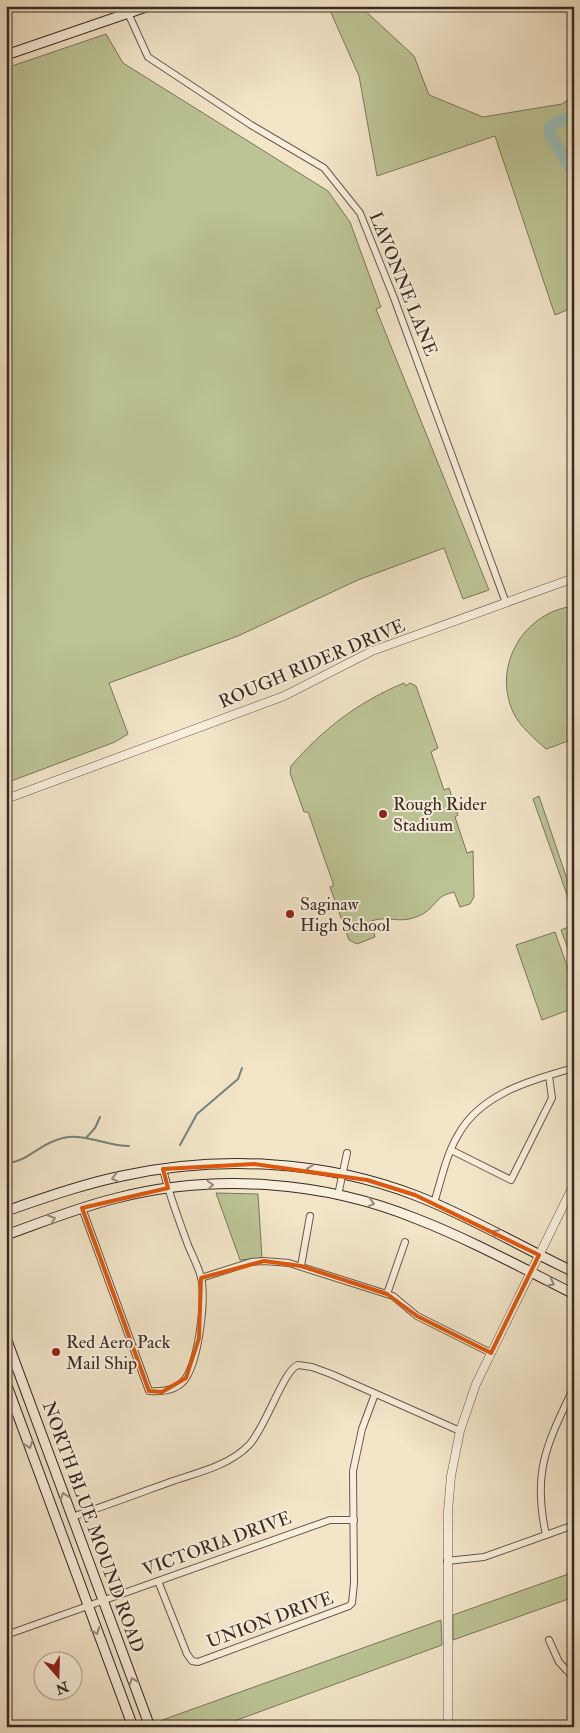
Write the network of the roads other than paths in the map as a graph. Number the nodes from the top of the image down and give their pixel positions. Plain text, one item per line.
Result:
1 (149, 6) edge
2 (128, 13) junction
3 (6, 55) edge
4 (574, 578) edge
5 (506, 603) junction
6 (6, 799) edge
7 (574, 1068) edge
8 (549, 1076) junction
9 (451, 1150) junction
10 (347, 1153) dead end
11 (163, 1169) junction
12 (342, 1175) junction
13 (574, 1184) edge
14 (168, 1188) junction
15 (338, 1195) junction
16 (434, 1203) junction
17 (82, 1208) junction
18 (6, 1212) edge
19 (310, 1216) dead end
20 (6, 1235) edge
21 (405, 1242) dead end
22 (539, 1255) junction
23 (301, 1266) junction
24 (530, 1272) junction
25 (574, 1272) edge
26 (201, 1278) junction
27 (386, 1294) junction
28 (574, 1294) edge
29 (6, 1338) edge
30 (491, 1353) junction
31 (6, 1383) edge
32 (574, 1387) edge
33 (375, 1394) junction
34 (460, 1431) junction
35 (72, 1517) junction
36 (354, 1520) junction
37 (574, 1525) edge
38 (546, 1535) junction
39 (447, 1561) junction
40 (158, 1580) junction
41 (103, 1601) junction
42 (87, 1607) junction
43 (6, 1635) edge
44 (549, 1640) dead end
45 (574, 1678) edge
46 (133, 1727) edge
47 (150, 1727) edge
48 (448, 1727) edge

1 - 2 main road
2 - 3 main road
2 - 5 street, LAVONNE LANE
4 - 5 street, ROUGH RIDER DRIVE
5 - 6 street, ROUGH RIDER DRIVE
7 - 8 street
8 - 9 street
8 - 9 street
9 - 16 street
10 - 12 street
12 -> 11 main road
11 - 14 street
11 -> 18 main road
12 - 15 street
12 - 16 main road
13 - 22 street
14 -> 15 main road
14 - 17 main road
14 - 26 street
15 -> 24 main road
22 -> 16 main road
20 -> 17 main road
17 - 26 street
19 - 23 street
21 - 27 street
22 - 24 street
22 - 25 main road
23 - 26 street
23 - 27 street
24 -> 28 main road
24 - 30 street
27 - 30 street
35 -> 29 main road, NORTH BLUE MOUND ROAD
30 - 34 street
31 -> 42 main road, NORTH BLUE MOUND ROAD
32 - 38 street
33 - 34 street
33 - 35 street
33 - 36 street, UNION DRIVE
34 - 39 street
35 - 41 main road, NORTH BLUE MOUND ROAD
36 - 40 street, VICTORIA DRIVE
36 - 40 street, UNION DRIVE
37 - 38 street
38 - 39 street
39 - 48 street
40 - 41 street, VICTORIA DRIVE
41 - 42 street, VICTORIA DRIVE
47 -> 41 main road, NORTH BLUE MOUND ROAD
42 - 43 street, VICTORIA DRIVE
42 -> 46 main road, NORTH BLUE MOUND ROAD
44 - 45 street

